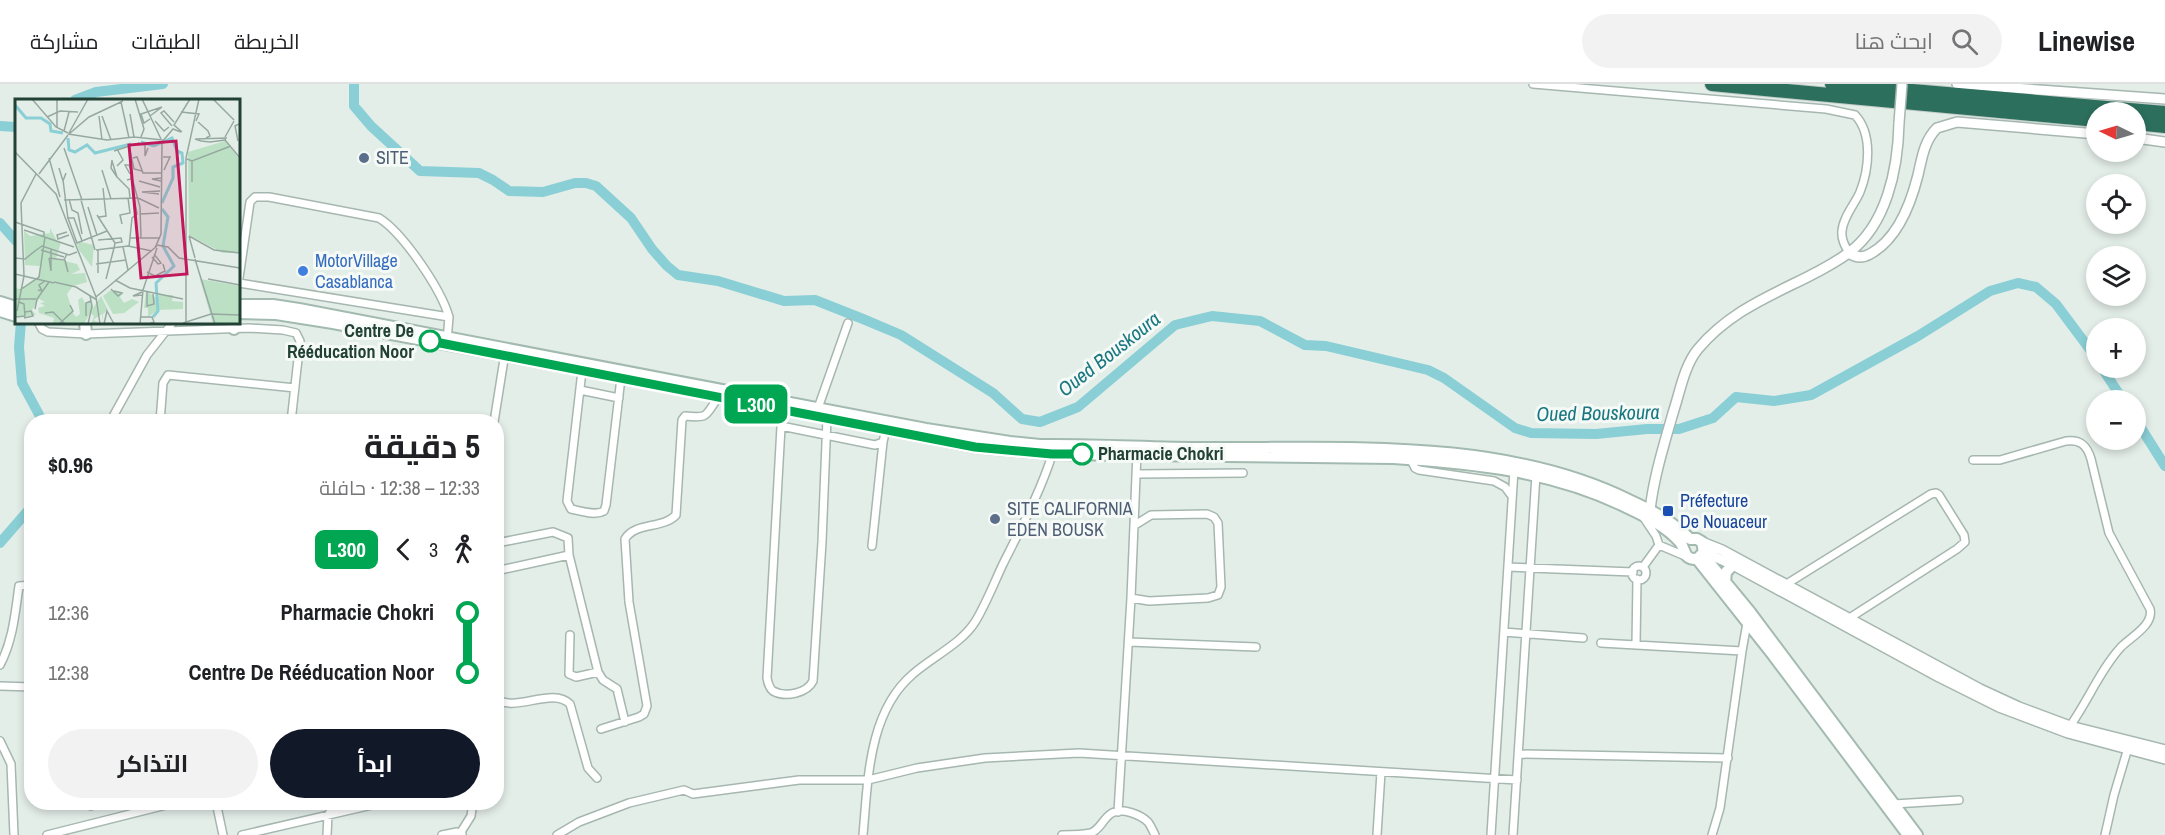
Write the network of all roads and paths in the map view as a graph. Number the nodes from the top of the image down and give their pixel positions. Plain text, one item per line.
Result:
1 (1533, 84) edge
2 (1712, 84) edge
3 (1832, 84) edge
4 (1902, 84) edge
5 (1957, 84) edge
6 (2165, 99) edge
7 (2165, 113) edge
8 (2086, 119) edge
9 (2146, 124) edge
10 (2165, 126) edge
11 (2086, 133) edge
12 (2146, 139) edge
13 (2165, 142) edge
14 (1849, 253) junction
15 (240, 277) edge
16 (240, 284) edge
17 (240, 314) edge
18 (240, 316) edge
19 (449, 317) junction
20 (848, 323) dead end
21 (39, 324) edge
22 (85, 324) edge
23 (171, 324) edge
24 (199, 324) edge
25 (164, 332) junction
26 (86, 334) junction
27 (447, 340) junction
28 (505, 351) junction
29 (582, 370) junction
30 (628, 376) junction
31 (295, 388) junction
32 (580, 390) junction
33 (720, 396) junction
34 (619, 398) junction
35 (818, 408) junction
36 (782, 409) junction
37 (114, 414) edge
38 (161, 414) edge
39 (292, 414) edge
40 (495, 414) edge
41 (827, 418) junction
42 (781, 426) junction
43 (886, 429) junction
44 (827, 435) junction
45 (883, 442) junction
46 (1053, 449) junction
47 (1137, 450) junction
48 (1410, 455) junction
49 (1973, 460) dead end
50 (1514, 470) junction
51 (1243, 473) dead end
52 (1137, 474) junction
53 (1536, 475) junction
54 (1512, 498) junction
55 (1135, 505) junction
56 (1644, 510) junction
57 (1151, 515) junction
58 (1135, 525) junction
59 (504, 542) edge
60 (1659, 545) junction
61 (872, 546) dead end
62 (1686, 547) junction
63 (1701, 552) junction
64 (568, 555) junction
65 (1733, 564) junction
66 (1508, 567) junction
67 (1643, 567) junction
68 (1530, 568) junction
69 (504, 569) edge
70 (1633, 572) junction
71 (1637, 579) junction
72 (1725, 582) junction
73 (1785, 585) junction
74 (24, 586) edge
75 (1131, 598) junction
76 (1149, 601) junction
77 (1130, 611) junction
78 (1845, 622) junction
79 (1748, 623) junction
80 (1504, 632) junction
81 (1526, 634) junction
82 (570, 635) dead end
83 (1583, 638) dead end
84 (1129, 642) junction
85 (1601, 643) dead end
86 (1636, 645) junction
87 (1256, 647) dead end
88 (1742, 651) junction
89 (0, 665) edge
90 (598, 672) junction
91 (0, 686) edge
92 (24, 687) edge
93 (504, 700) edge
94 (626, 722) junction
95 (2070, 726) junction
96 (601, 729) dead end
97 (0, 741) edge
98 (2128, 748) junction
99 (2165, 750) edge
100 (1518, 754) junction
101 (1122, 756) junction
102 (1728, 758) junction
103 (2165, 759) edge
104 (1381, 772) junction
105 (597, 778) dead end
106 (1495, 778) junction
107 (868, 780) junction
108 (1517, 780) junction
109 (1959, 800) dead end
110 (1894, 804) junction
111 (132, 810) edge
112 (218, 810) edge
113 (331, 810) edge
114 (350, 810) edge
115 (471, 810) edge
116 (1118, 812) junction
117 (328, 815) junction
118 (276, 832) edge
119 (462, 834) edge
120 (14, 835) edge
121 (47, 835) edge
122 (223, 835) edge
123 (242, 835) edge
124 (327, 835) edge
125 (442, 835) edge
126 (557, 835) edge
127 (862, 835) edge
128 (1062, 835) edge
129 (1087, 835) edge
130 (1155, 835) edge
131 (1377, 835) edge
132 (1491, 835) edge
133 (1513, 835) edge
134 (1712, 835) edge
135 (1908, 835) edge
136 (1917, 835) edge
137 (2105, 835) edge

1 - 14 street
2 - 8 highway
3 - 7 highway
4 - 14 street, bridge
5 - 6 street
9 - 10 highway
11 - 14 street
12 - 13 street
14 - 56 street
15 - 19 street
16 - 19 street
17 - 27 main road
18 - 31 street
19 - 27 street
20 - 35 street
21 - 26 street
22 - 26 main road
23 - 25 street
24 - 25 street
25 - 26 street
25 - 37 street
27 - 28 main road
28 - 29 main road
28 - 30 main road
28 - 40 street
29 - 30 main road
29 - 32 street
30 - 33 main road
30 - 34 street
30 - 35 main road
31 - 38 street
31 - 39 street
32 - 34 street
32 - 34 street
33 - 36 main road
33 - 94 street
35 - 46 main road
36 - 41 main road
36 - 42 street
41 - 43 main road
41 - 44 street
42 - 44 street
42 - 44 street
43 - 45 street
43 - 46 main road
44 - 45 street
45 - 61 street
46 - 47 main road
46 - 107 street
47 - 48 main road
47 - 52 street
48 - 50 main road
48 - 54 street
48 - 56 main road
49 - 95 street
50 - 53 main road
50 - 54 street
51 - 52 street
52 - 55 street
53 - 56 main road
53 - 68 street
54 - 66 street
55 - 57 street
55 - 58 street
56 - 60 street
56 - 62 main road
57 - 58 street
57 - 76 street
58 - 75 street
59 - 64 street
60 - 62 street
60 - 67 street
62 - 63 main road
62 - 63 main road
63 - 65 street
63 - 72 main road
63 - 73 street
63 - 79 main road
64 - 69 street
64 - 90 street
65 - 72 main road
65 - 78 street
66 - 68 street
66 - 80 street
67 - 70 street
67 - 71 street
68 - 70 street
68 - 81 street
70 - 71 street
71 - 86 street
72 - 110 main road
73 - 78 street
73 - 78 street
74 - 89 street
75 - 76 street
75 - 77 street
76 - 77 street
77 - 84 street
78 - 95 street
78 - 98 street
79 - 88 street
79 - 135 main road
80 - 81 street
80 - 106 street
81 - 83 street
81 - 100 street
82 - 90 street
84 - 87 street
84 - 101 street
85 - 86 street
86 - 88 street
88 - 102 street
90 - 94 street
91 - 92 street
93 - 105 street
94 - 96 street
95 - 99 street
97 - 120 street
98 - 103 street
98 - 137 street
100 - 102 street
100 - 108 street
101 - 104 street
101 - 107 street
101 - 116 street
102 - 134 street
104 - 106 street
104 - 131 street
106 - 108 street
106 - 132 street
107 - 126 street
107 - 127 street
108 - 133 street
109 - 110 street
110 - 136 main road
111 - 121 street
112 - 122 street
113 - 117 street
114 - 117 street
115 - 119 street
116 - 129 street
116 - 130 street
117 - 118 street
117 - 124 street
118 - 123 street
119 - 125 street
128 - 129 street

